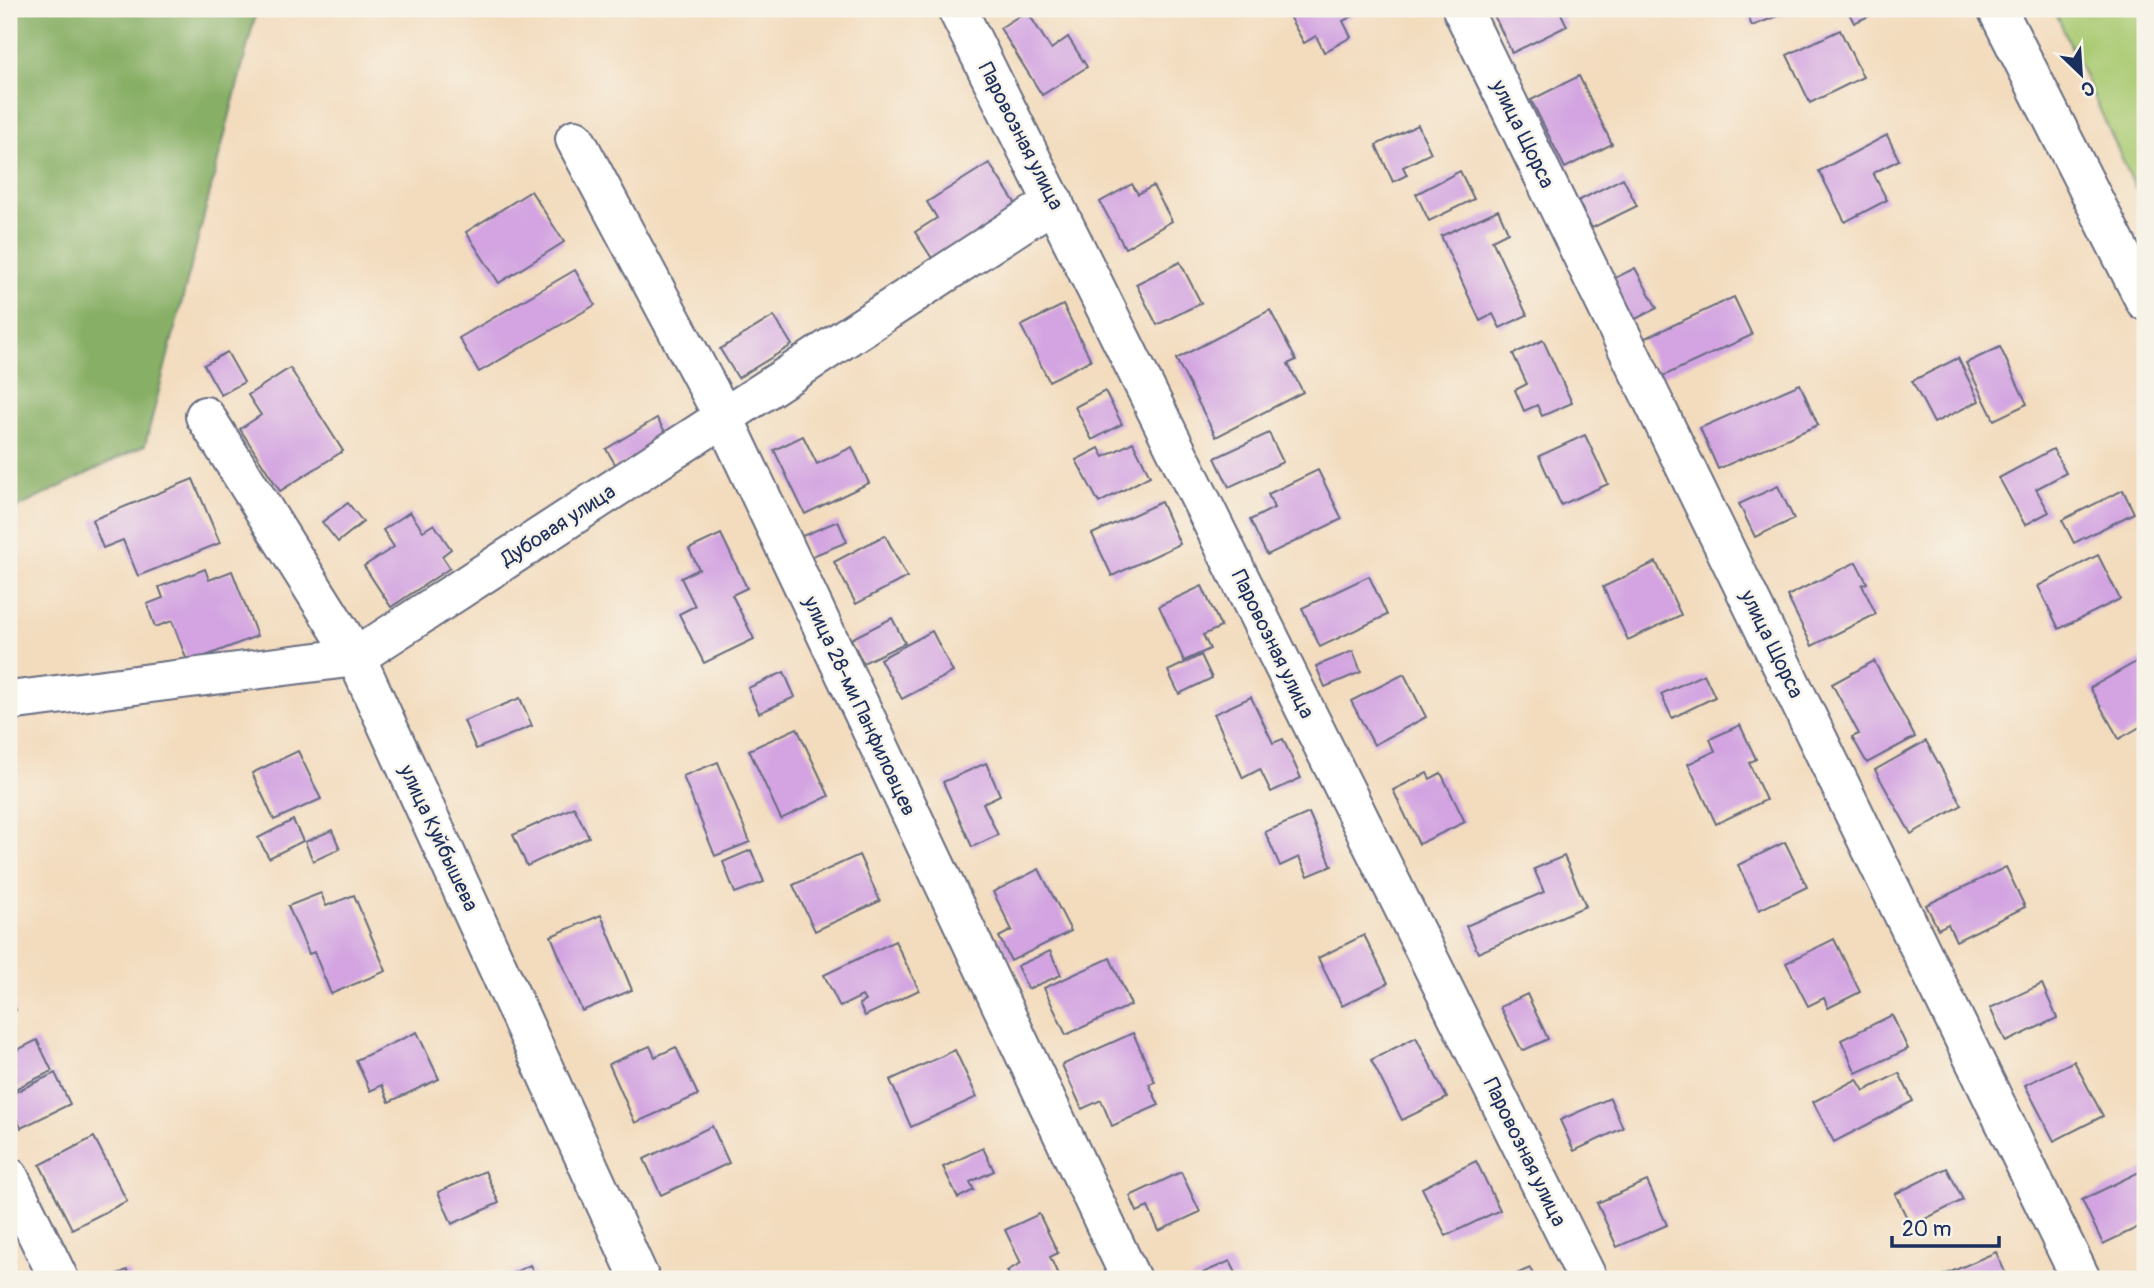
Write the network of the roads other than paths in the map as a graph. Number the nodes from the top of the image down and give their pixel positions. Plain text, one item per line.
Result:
1 (957, 9) edge
2 (1462, 9) edge
3 (1997, 9) edge
4 (575, 139) dead end
5 (1054, 202) junction
6 (2145, 301) edge
7 (205, 416) dead end
8 (723, 416) junction
9 (356, 657) junction
10 (9, 701) edge
11 (9, 1177) edge
12 (59, 1279) edge
13 (640, 1279) edge
14 (1131, 1279) edge
15 (1588, 1279) edge
16 (2081, 1279) edge

1 - 5 street, Паровозная улица
2 - 16 street, улица Щорса
3 - 6 street
4 - 8 street, улица 28-ми Панфиловцев
5 - 8 street, Дубовая улица
5 - 15 street, Паровозная улица
7 - 9 street, улица Куйбышева
8 - 9 street, Дубовая улица
8 - 14 street, улица 28-ми Панфиловцев
9 - 10 street, Дубовая улица
9 - 13 street, улица Куйбышева
11 - 12 street

